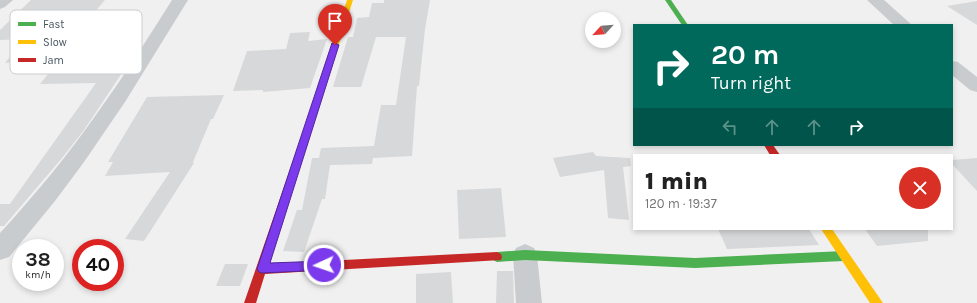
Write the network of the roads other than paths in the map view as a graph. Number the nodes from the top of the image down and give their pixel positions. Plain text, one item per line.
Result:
1 (5, 0) edge
2 (180, 0) edge
3 (350, 0) edge
4 (668, 0) edge
5 (875, 0) edge
6 (0, 4) edge
7 (684, 24) edge
8 (903, 24) edge
9 (142, 60) edge
10 (953, 67) edge
11 (133, 74) edge
12 (977, 86) edge
13 (827, 230) edge
14 (0, 250) edge
15 (525, 255) junction
16 (844, 256) junction
17 (262, 269) junction
18 (250, 303) edge
19 (529, 303) edge
20 (877, 303) edge

1 - 6 street
2 - 9 street
3 - 17 street
4 - 7 street
5 - 8 street
10 - 12 street
11 - 14 street
13 - 16 street
15 - 16 street
15 - 17 street
15 - 19 street
16 - 20 street
17 - 18 street

